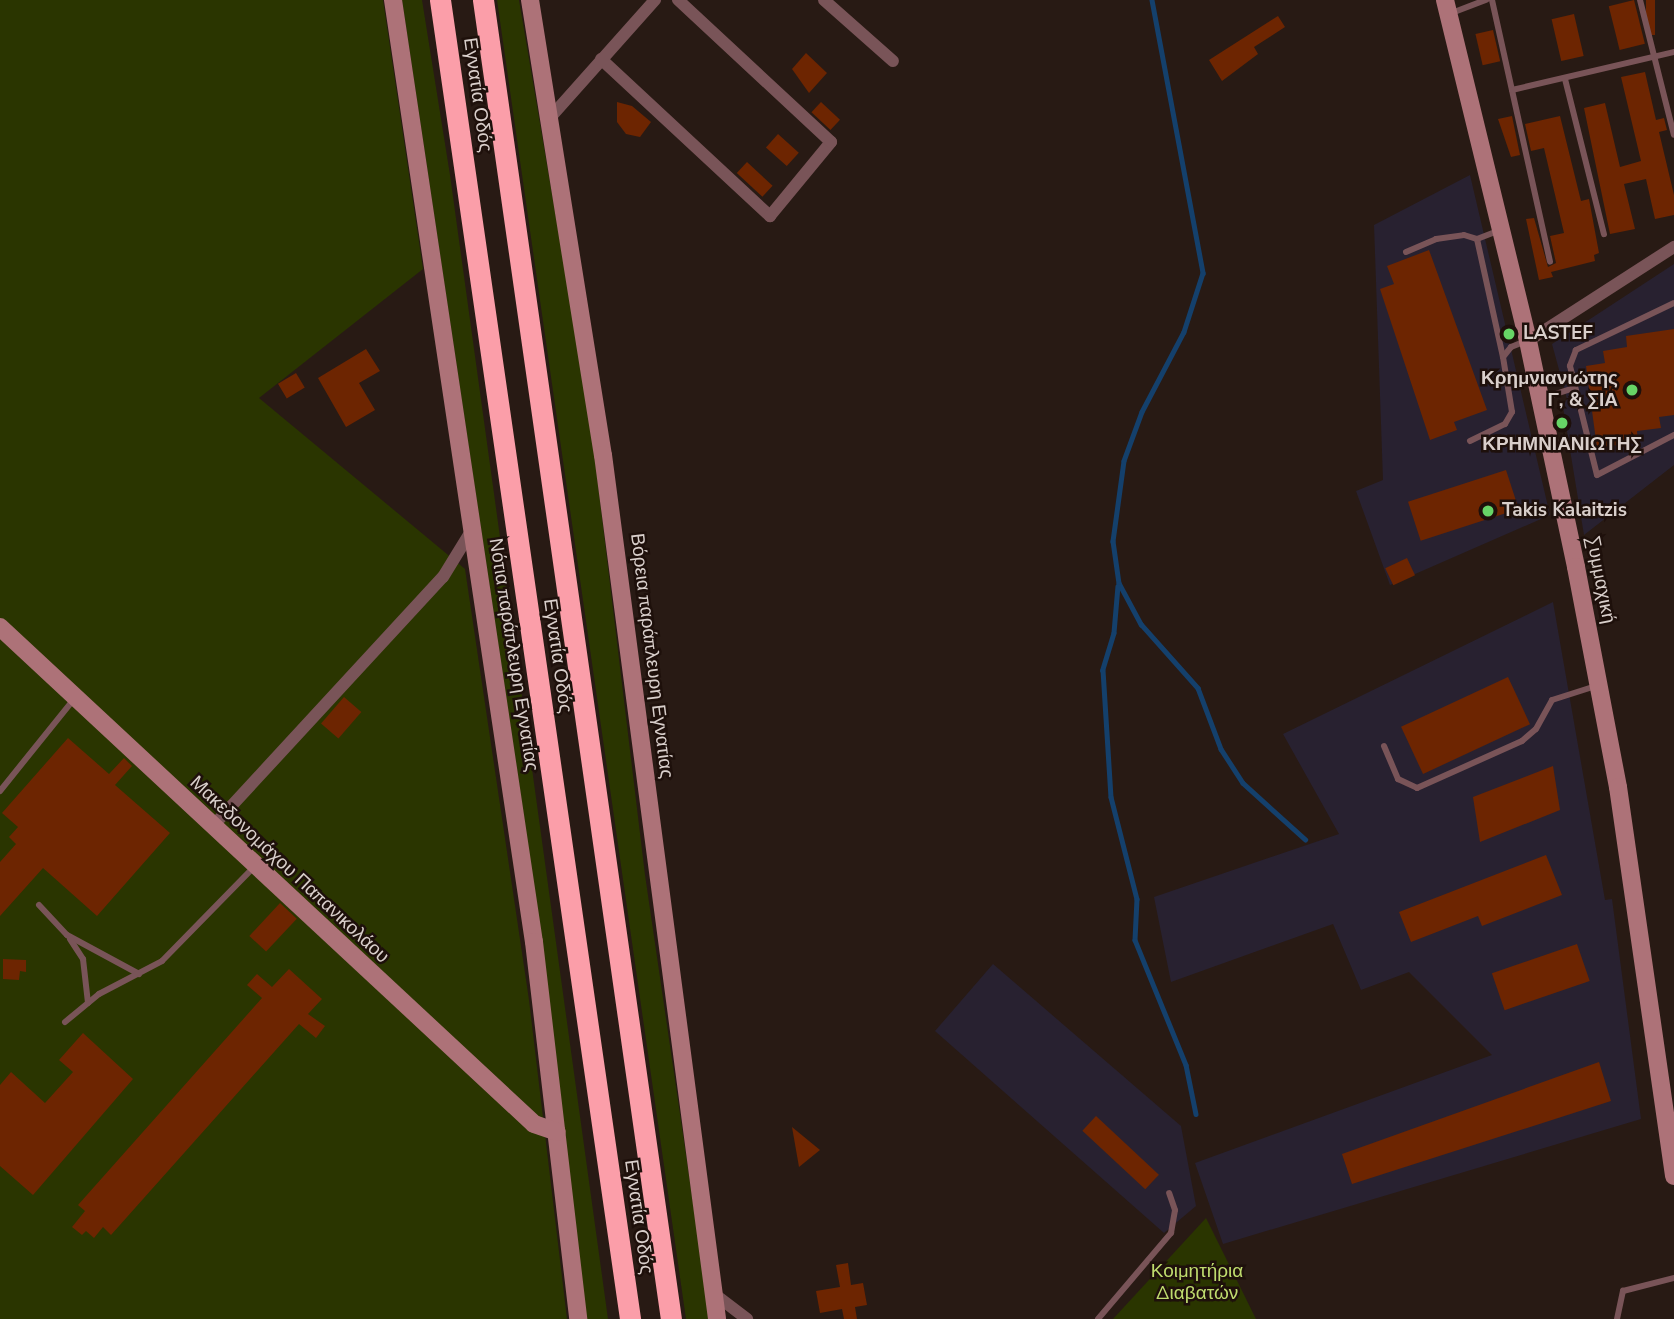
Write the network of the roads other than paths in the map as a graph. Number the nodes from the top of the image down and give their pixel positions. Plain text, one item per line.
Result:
1 (393, 0) edge
2 (440, 0) edge
3 (484, 0) edge
4 (530, 0) edge
5 (654, 0) edge
6 (678, 0) edge
7 (824, 0) edge
8 (1489, 0) edge
9 (1640, 0) edge
10 (1447, 7) edge
11 (1674, 52) edge
12 (1654, 57) junction
13 (601, 59) junction
14 (893, 61) dead end
15 (1565, 79) junction
16 (1512, 90) junction
17 (548, 120) junction
18 (1674, 135) edge
19 (1502, 230) junction
20 (1604, 234) dead end
21 (1477, 239) junction
22 (1674, 247) edge
23 (1406, 252) dead end
24 (1550, 262) dead end
25 (1674, 303) edge
26 (1528, 341) junction
27 (1503, 357) junction
28 (1574, 388) junction
29 (1541, 398) junction
30 (1674, 435) edge
31 (1470, 440) dead end
32 (473, 528) junction
33 (0, 627) edge
34 (1598, 686) junction
35 (74, 699) junction
36 (1384, 746) dead end
37 (0, 791) edge
38 (212, 827) junction
39 (254, 867) junction
40 (38, 905) dead end
41 (67, 935) junction
42 (139, 974) junction
43 (88, 1003) junction
44 (65, 1021) dead end
45 (556, 1132) junction
46 (1674, 1176) edge
47 (1170, 1193) dead end
48 (1674, 1278) edge
49 (713, 1293) junction
50 (578, 1319) edge
51 (630, 1319) edge
52 (671, 1319) edge
53 (717, 1319) edge
54 (747, 1319) edge
55 (1098, 1319) edge
56 (1617, 1319) edge

1 - 32 street, Νότια παράπλευρη Εγνατίας
2 - 51 highway, Εγνατία Οδός
3 - 52 highway, Εγνατία Οδός
4 - 17 street, Βόρεια παράπλευρη Εγνατίας
5 - 13 street
6 - 13 street
7 - 14 street
8 - 10 lane
8 - 16 lane
9 - 12 lane
10 - 19 street, Συμμαχική
11 - 12 lane
12 - 15 lane
12 - 18 lane
13 - 17 street
15 - 16 lane
15 - 20 lane
16 - 24 lane
17 - 49 street, Βόρεια παράπλευρη Εγνατίας
19 - 21 lane
19 - 26 street, Συμμαχική
21 - 23 lane
21 - 27 lane
22 - 26 street
25 - 28 lane
26 - 27 lane
26 - 29 street, Συμμαχική
27 - 31 lane
28 - 29 lane
28 - 30 lane
29 - 34 street, Συμμαχική
32 - 38 street
32 - 45 street, Νότια παράπλευρη Εγνατίας
33 - 35 street, Μακεδονομάχου Παπανικολάου
34 - 36 lane
34 - 46 street, Συμμαχική
35 - 37 lane
35 - 38 street, Μακεδονομάχου Παπανικολάου
38 - 39 street, Μακεδονομάχου Παπανικολάου
39 - 42 lane
39 - 45 street, Μακεδονομάχου Παπανικολάου
40 - 41 lane
41 - 42 lane
41 - 43 lane
42 - 43 lane
43 - 44 lane
45 - 50 street, Νότια παράπλευρη Εγνατίας
47 - 55 lane
48 - 56 lane
49 - 53 street, Βόρεια παράπλευρη Εγνατίας
49 - 54 street

